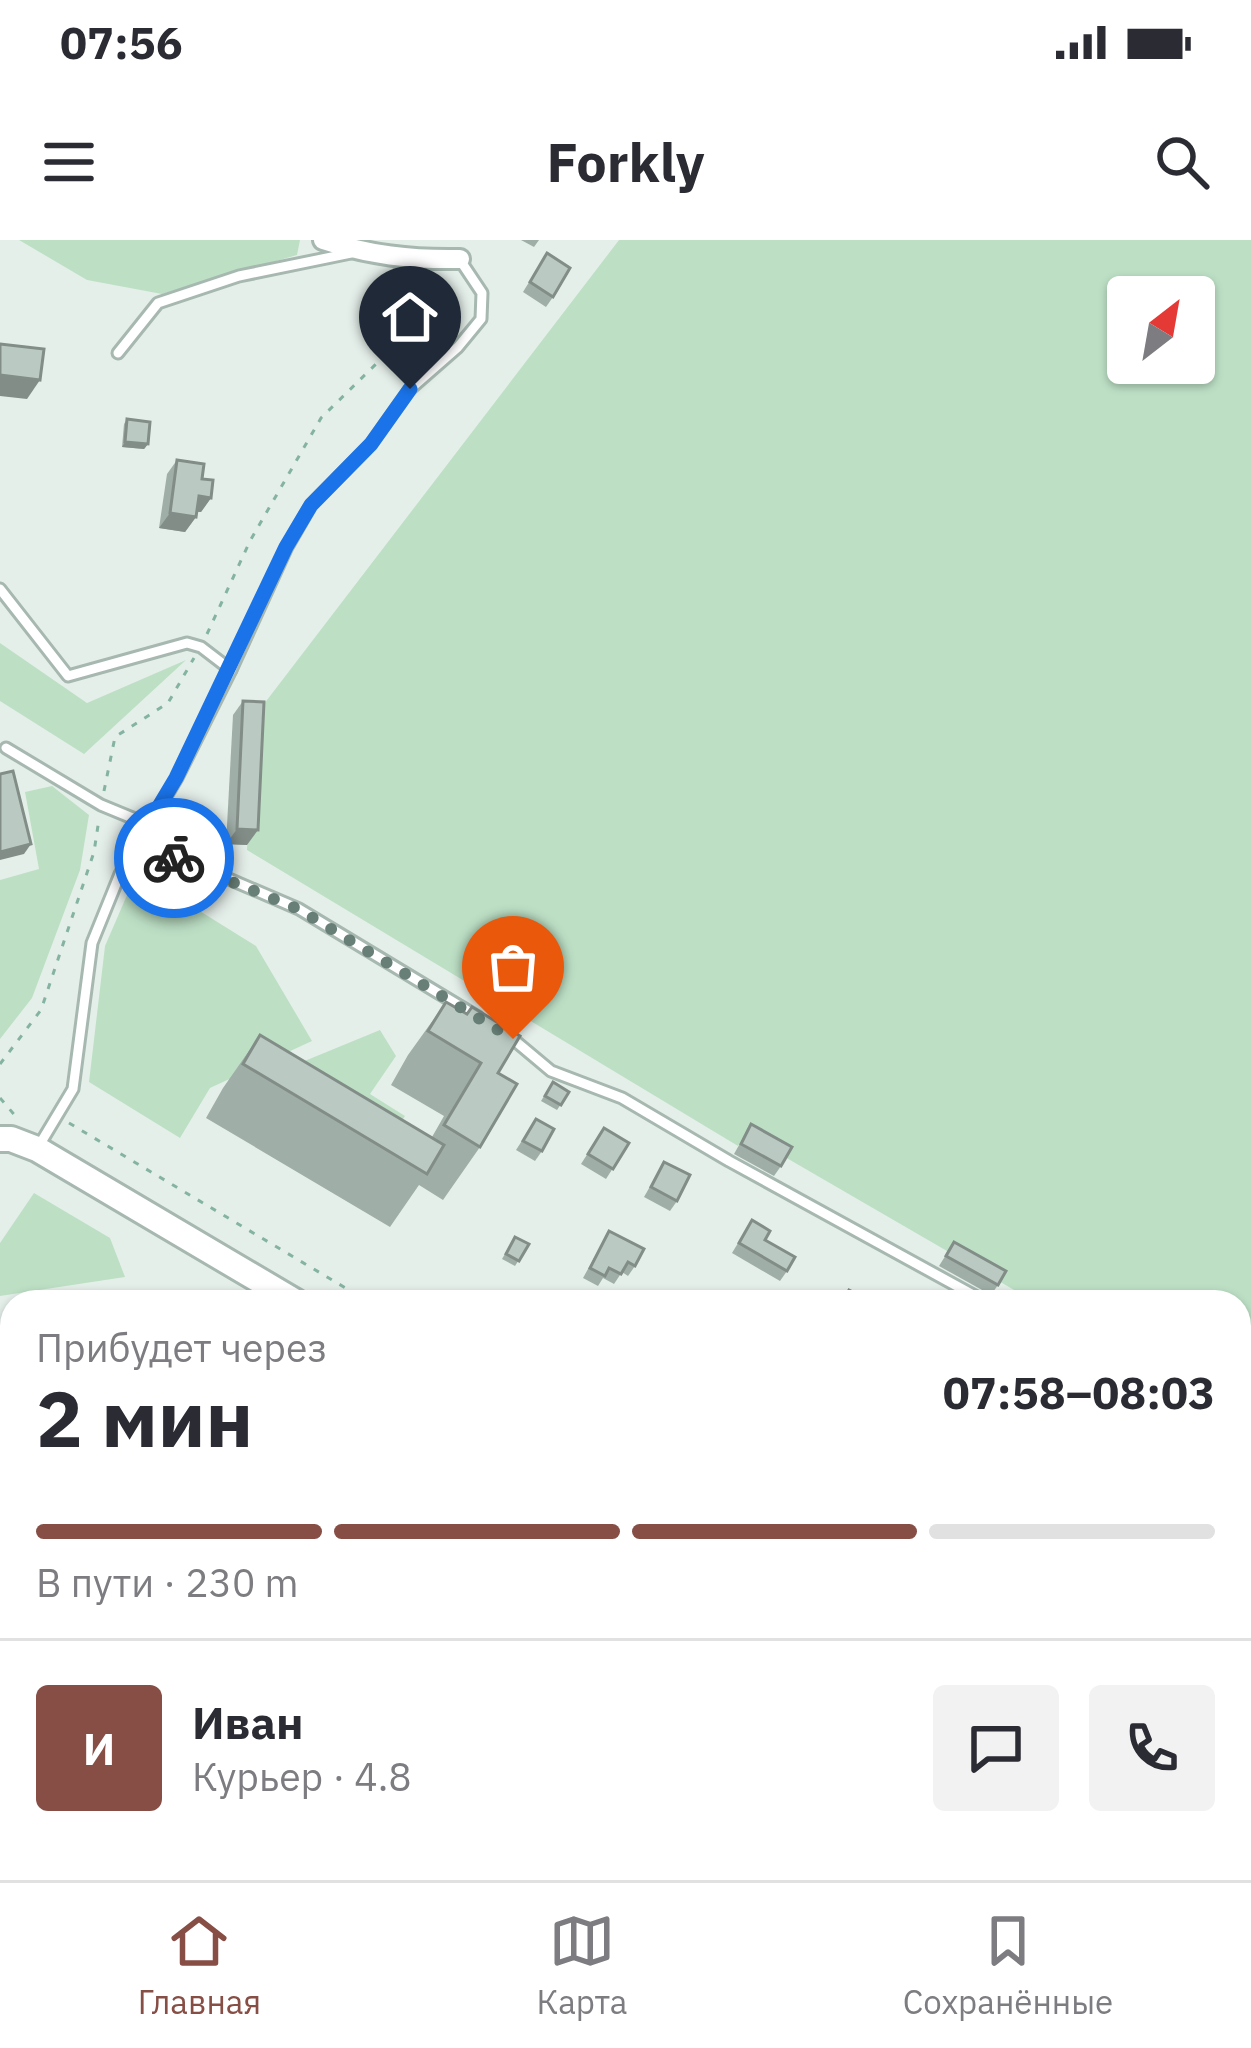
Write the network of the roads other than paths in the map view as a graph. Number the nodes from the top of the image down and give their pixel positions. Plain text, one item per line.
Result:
1 (322, 240) edge
2 (437, 240) edge
3 (360, 252) junction
4 (460, 259) junction
5 (118, 353) dead end
6 (0, 589) edge
7 (231, 670) junction
8 (2, 748) edge
9 (147, 824) junction
10 (139, 840) junction
11 (5, 1139) edge
12 (41, 1143) junction
13 (277, 1290) edge
14 (964, 1290) edge

1 - 3 street
2 - 4 street
3 - 4 street
3 - 5 lane
4 - 7 lane
6 - 7 lane
7 - 9 lane
8 - 9 lane
9 - 10 lane
10 - 12 lane
10 - 14 lane
11 - 12 street
12 - 13 street

